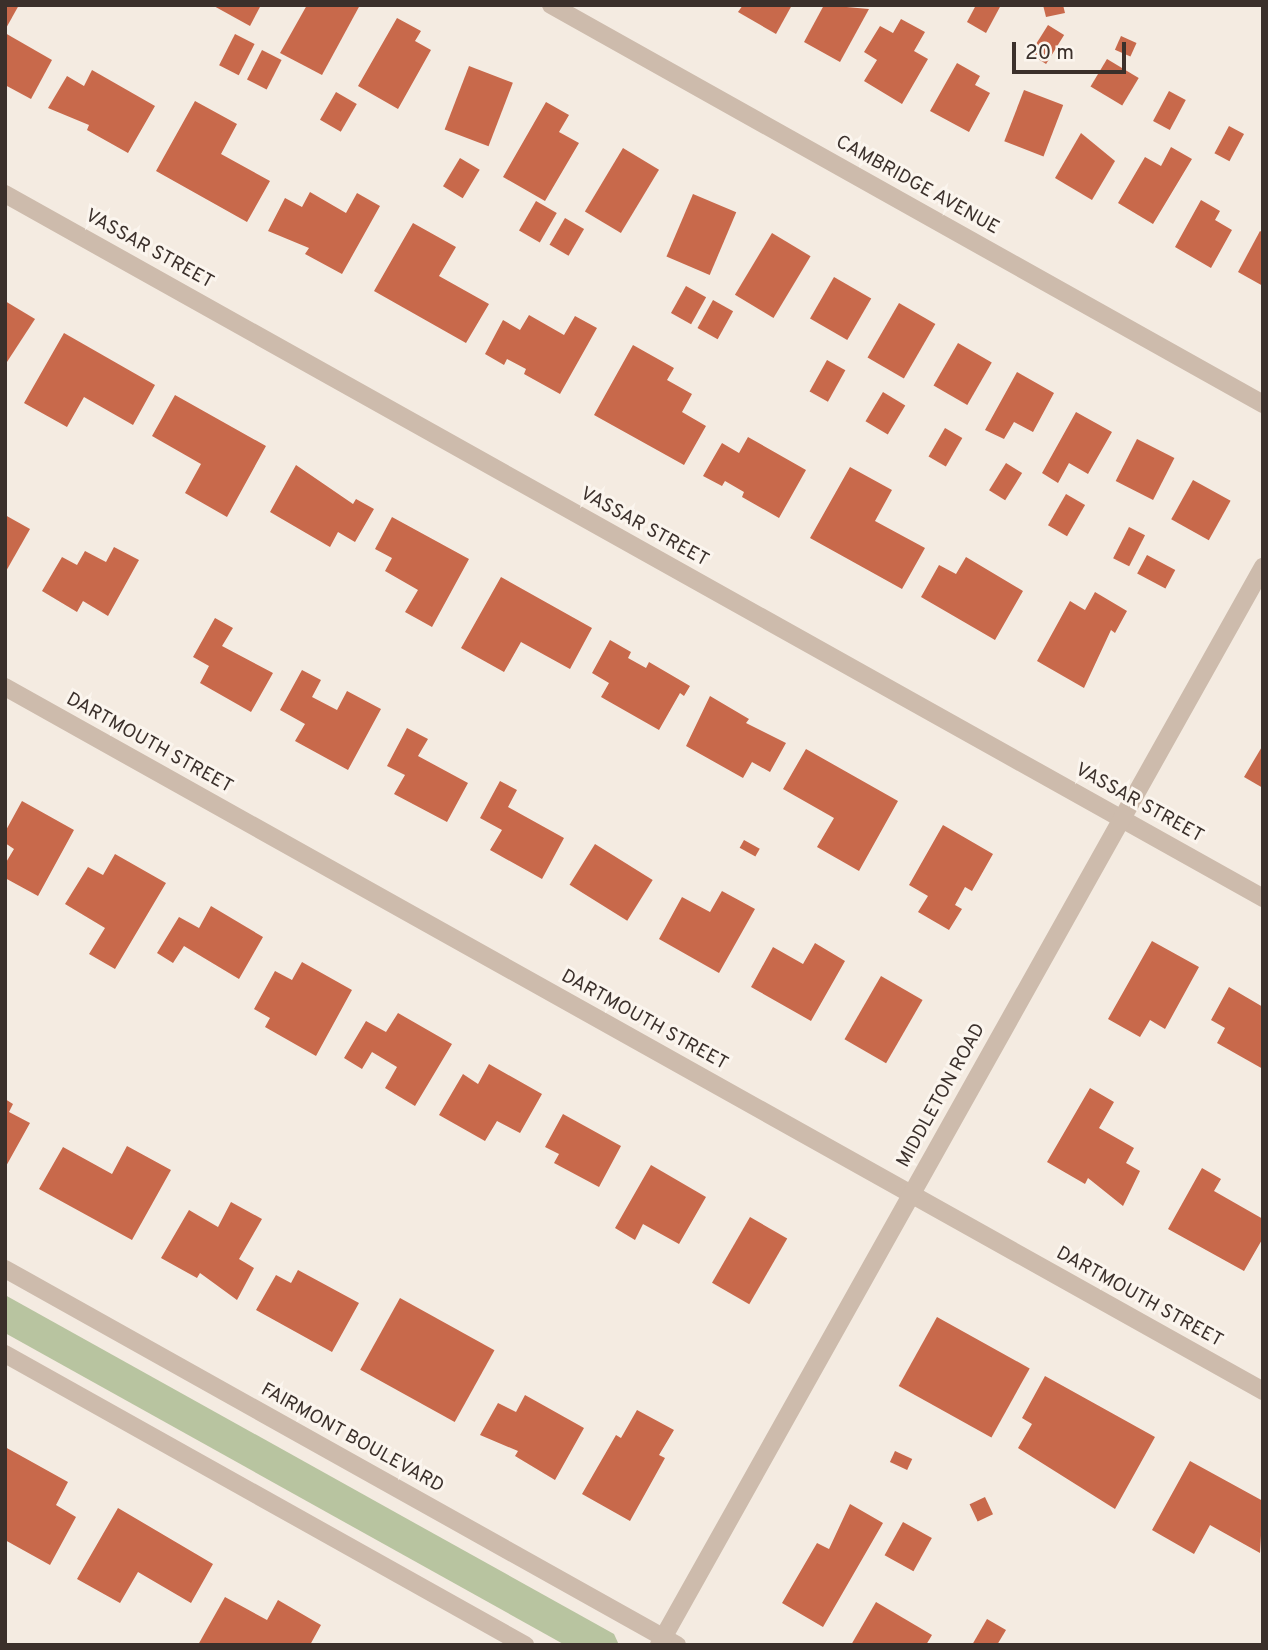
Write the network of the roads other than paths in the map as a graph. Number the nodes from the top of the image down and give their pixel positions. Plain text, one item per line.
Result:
1 (551, 5) edge
2 (5, 194) edge
3 (1263, 404) edge
4 (1263, 567) edge
5 (5, 687) edge
6 (1121, 819) junction
7 (1263, 898) edge
8 (911, 1194) junction
9 (5, 1269) edge
10 (5, 1354) edge
11 (1263, 1391) edge
12 (666, 1642) edge
13 (525, 1645) edge

1 - 3 street, CAMBRIDGE AVENUE
2 - 6 street, VASSAR STREET
4 - 6 street, MIDDLETON ROAD
5 - 8 street, DARTMOUTH STREET
6 - 7 street, VASSAR STREET
6 - 8 street, MIDDLETON ROAD
8 - 11 street, DARTMOUTH STREET
8 - 12 street, MIDDLETON ROAD
9 - 12 street, FAIRMONT BOULEVARD
10 - 13 street

